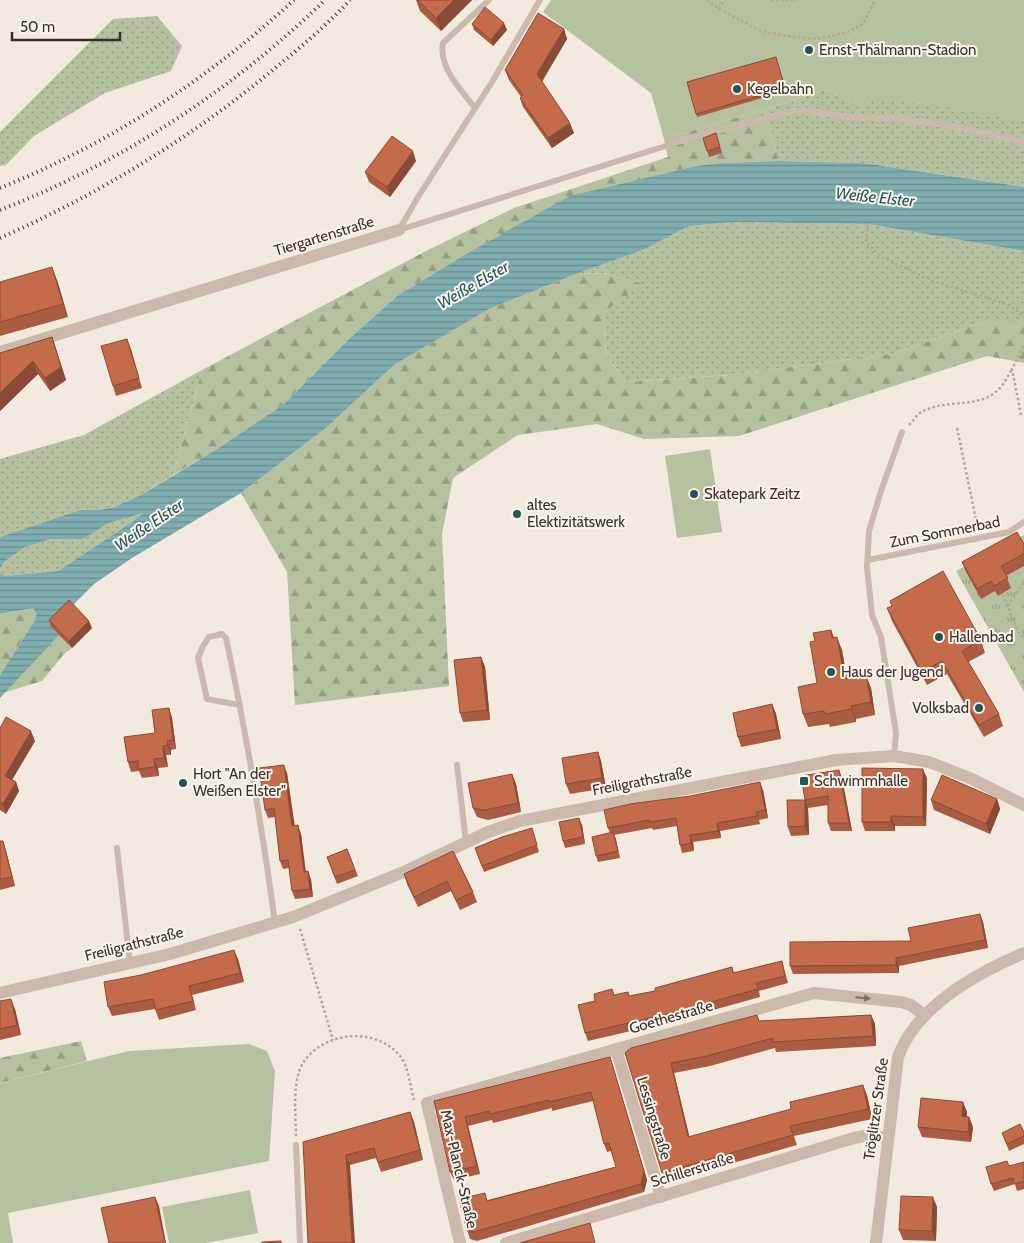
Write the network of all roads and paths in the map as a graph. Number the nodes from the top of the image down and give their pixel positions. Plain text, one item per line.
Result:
1 (489, 0) edge
2 (540, 0) edge
3 (707, 0) edge
4 (724, 0) edge
5 (770, 0) edge
6 (797, 0) edge
7 (876, 0) edge
8 (719, 9) junction
9 (475, 108) junction
10 (1024, 142) edge
11 (868, 224) dead end
12 (399, 230) junction
13 (1024, 317) edge
14 (1024, 346) edge
15 (0, 352) edge
16 (1012, 369) junction
17 (1022, 415) dead end
18 (957, 428) dead end
19 (902, 432) joint
20 (1024, 522) edge
21 (979, 538) junction
22 (868, 560) junction
23 (1024, 582) edge
24 (1001, 589) edge
25 (1008, 606) junction
26 (1024, 637) edge
27 (240, 705) junction
28 (894, 756) junction
29 (457, 765) dead end
30 (1024, 805) edge
31 (466, 842) junction
32 (117, 848) dead end
33 (296, 916) junction
34 (275, 922) junction
35 (1024, 953) edge
36 (130, 963) junction
37 (0, 993) edge
38 (925, 1016) junction
39 (333, 1040) junction
40 (616, 1049) junction
41 (426, 1103) junction
42 (888, 1138) junction
43 (296, 1145) joint
44 (661, 1197) junction
45 (300, 1243) edge
46 (460, 1243) edge
47 (506, 1243) edge
48 (876, 1243) edge

1 - 9 lane
2 - 9 lane
3 - 8 path
4 - 8 path
5 - 6 path
7 - 8 path
9 - 12 lane
10 - 12 lane
11 - 13 path
12 - 15 street, Tiergartenstraße
14 - 16 path
16 - 17 path
16 - 19 path
18 - 21 path
19 - 22 lane, Zum Sommerbad
20 - 21 lane, Zum Sommerbad
21 - 22 lane, Zum Sommerbad
22 - 28 lane, Zum Sommerbad
23 - 25 path
24 - 25 path
25 - 26 path
27 - 27 lane
27 - 34 lane
28 - 30 street, Freiligrathstraße
28 - 31 street, Freiligrathstraße
29 - 31 lane
31 - 33 street, Freiligrathstraße
32 - 36 lane
33 - 34 street, Freiligrathstraße
33 - 39 path
34 - 36 street, Freiligrathstraße
35 - 38 street, Tröglitzer Straße
36 - 37 street, Freiligrathstraße
40 -> 38 street, Goethestraße
38 - 42 street, Tröglitzer Straße
39 - 41 path
39 - 43 path
40 - 41 street, Goethestraße
40 - 44 street, Lessingstraße
41 - 46 street, Max-Planck-Straße
42 - 44 street, Schillerstraße
42 - 48 street, Tröglitzer Straße
43 - 45 lane
44 - 47 street, Schillerstraße

